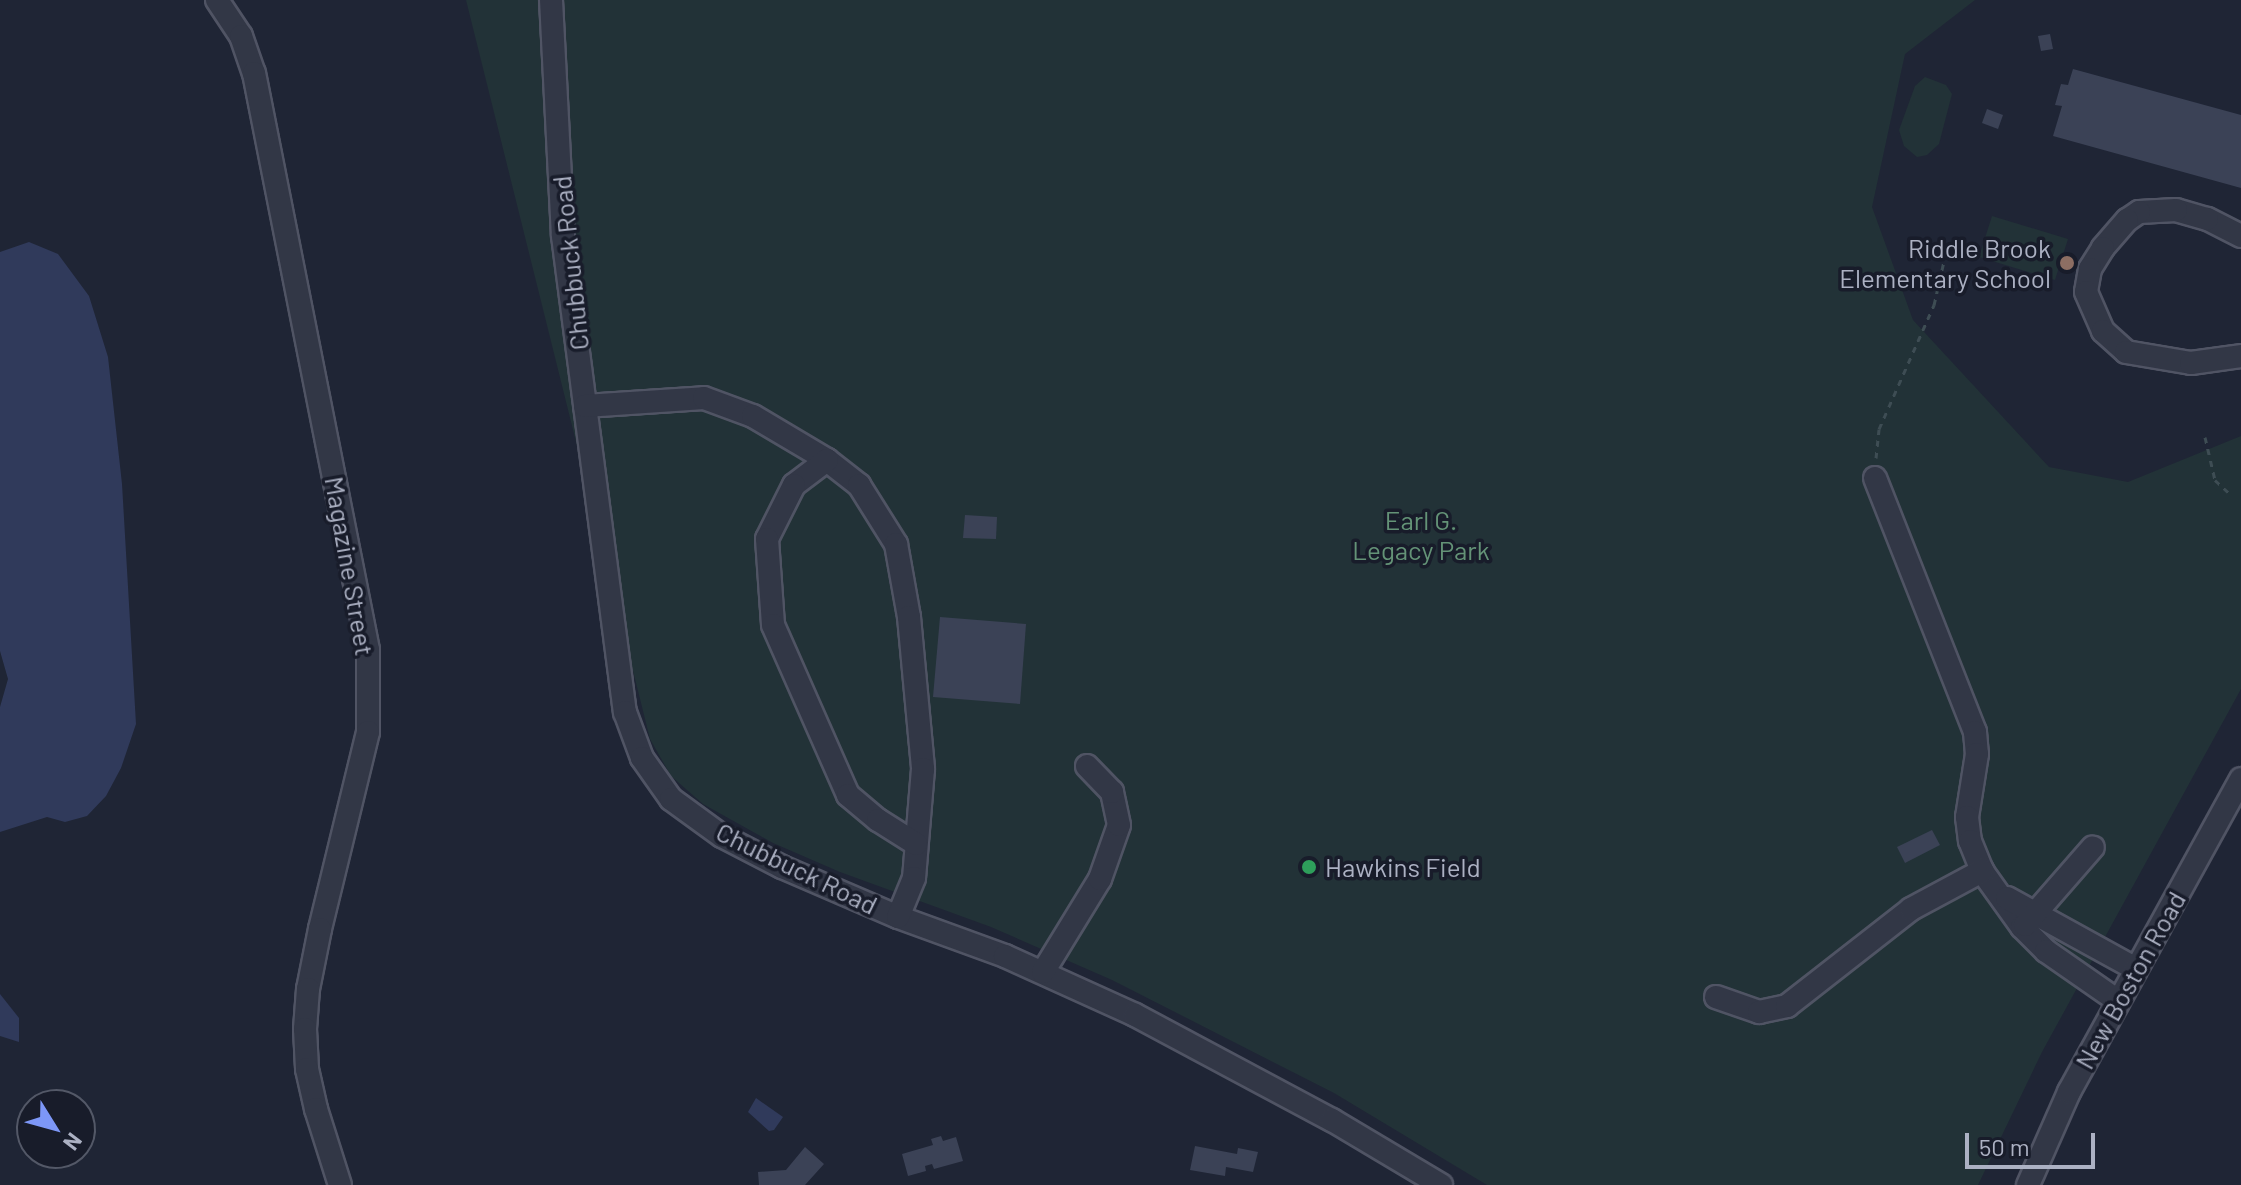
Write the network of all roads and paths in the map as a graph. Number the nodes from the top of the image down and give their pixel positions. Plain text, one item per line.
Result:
1 (217, 0) edge
2 (551, 0) edge
3 (2241, 236) edge
4 (1946, 252) dead end
5 (2241, 356) edge
6 (585, 406) junction
7 (2205, 437) dead end
8 (827, 460) junction
9 (1875, 478) joint
10 (2228, 492) dead end
11 (1087, 766) dead end
12 (2241, 779) edge
13 (916, 844) junction
14 (2093, 847) dead end
15 (1989, 880) junction
16 (898, 917) junction
17 (2029, 921) junction
18 (2136, 969) junction
19 (1043, 972) junction
20 (1716, 997) dead end
21 (2118, 1001) junction
22 (340, 1185) edge
23 (1441, 1185) edge
24 (2028, 1185) edge

1 - 22 street, Magazine Street
2 - 6 street, Chubbuck Road
3 - 5 street
4 - 9 path
6 - 8 street
6 - 16 street, Chubbuck Road
7 - 10 path
8 - 13 street
8 - 13 street
9 - 15 street
11 - 19 street
12 - 18 street, New Boston Road
13 - 16 street
14 - 17 street
15 - 17 street
15 - 20 street
16 - 19 street, Chubbuck Road
17 - 18 street
17 - 21 street
18 - 21 street, New Boston Road
19 - 23 street, Chubbuck Road
21 - 24 street, New Boston Road

